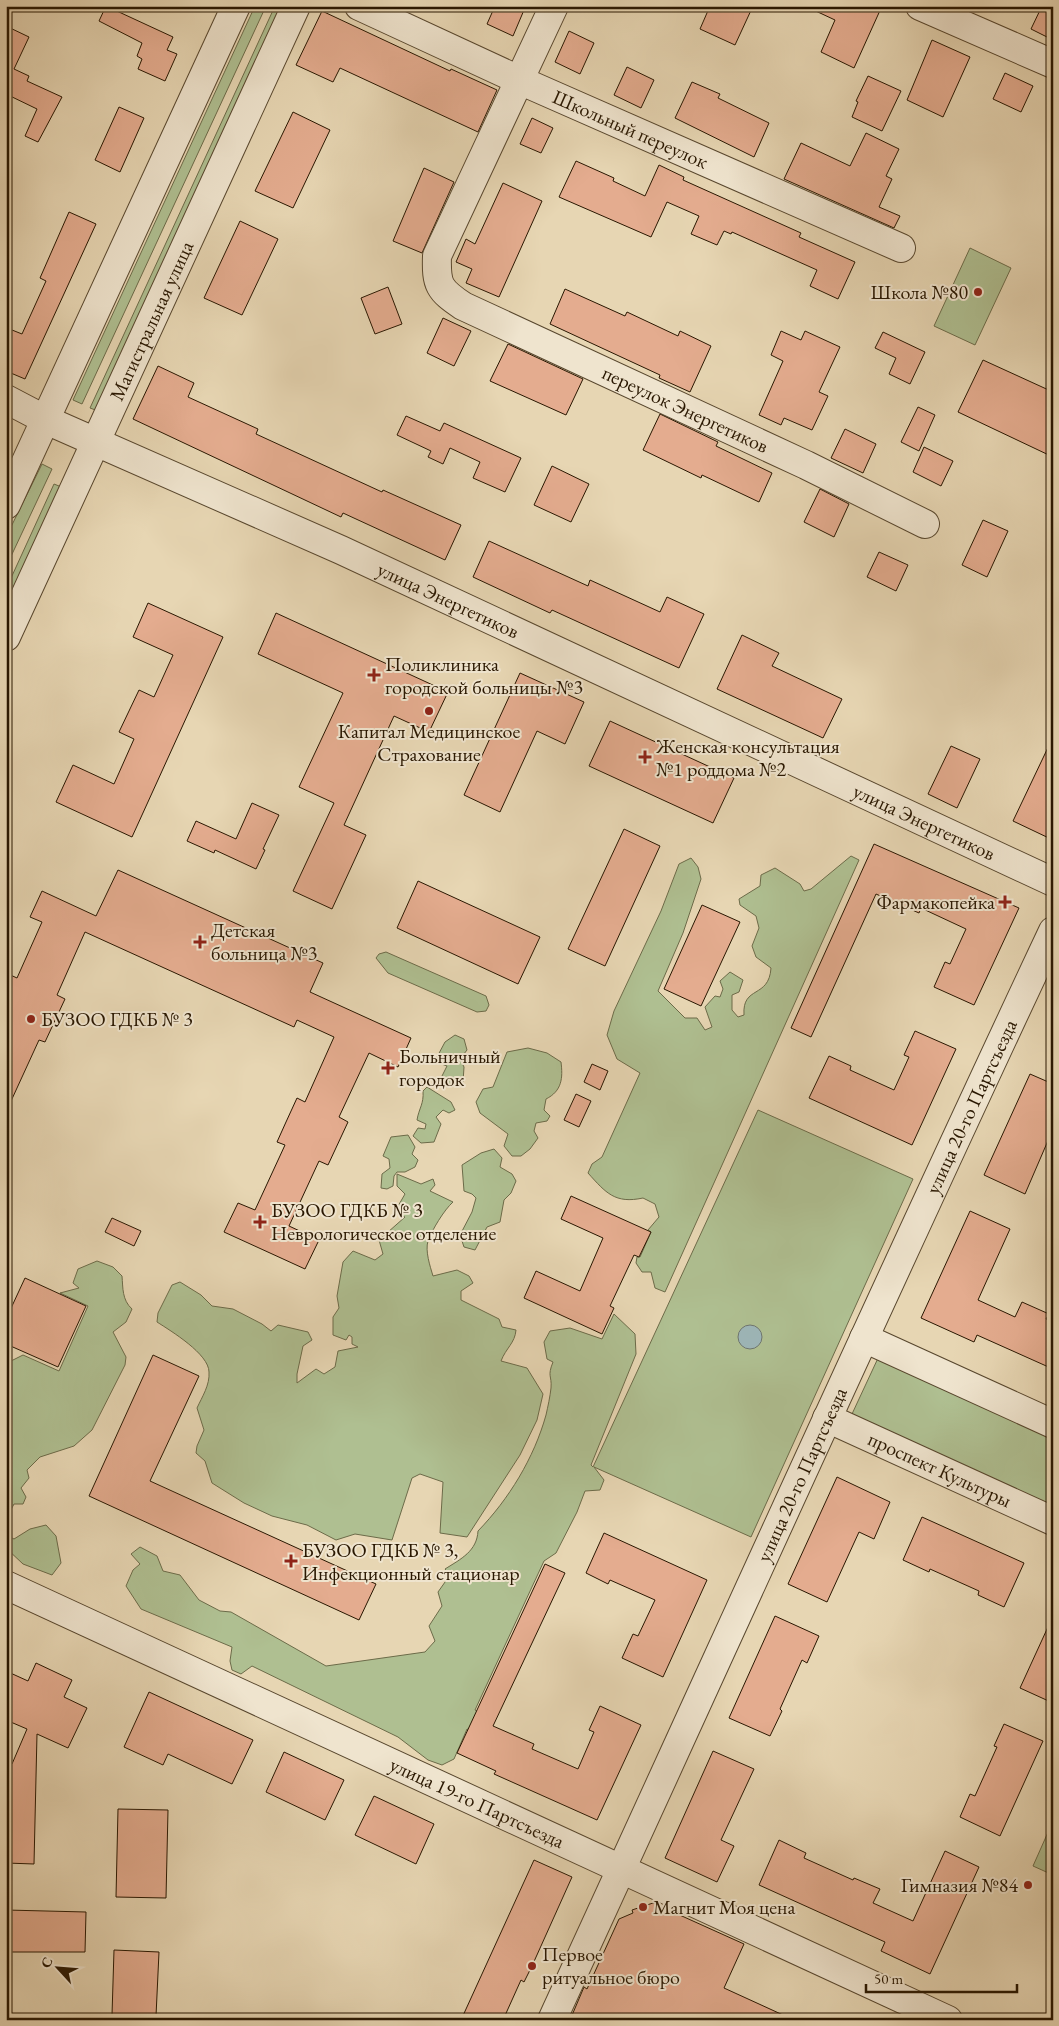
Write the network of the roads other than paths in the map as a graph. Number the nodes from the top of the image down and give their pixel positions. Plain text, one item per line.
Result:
1 (236, 6) edge
2 (296, 6) edge
3 (359, 6) edge
4 (554, 6) edge
5 (920, 6) edge
6 (1053, 64) edge
7 (519, 80) junction
8 (901, 248) dead end
9 (6, 399) edge
10 (46, 420) junction
11 (96, 442) junction
12 (6, 505) edge
13 (925, 524) dead end
14 (6, 637) edge
15 (1053, 882) edge
16 (1053, 931) edge
17 (864, 1338) junction
18 (827, 1418) junction
19 (1053, 1424) edge
20 (1053, 1521) edge
21 (6, 1585) edge
22 (622, 1869) junction
23 (552, 2020) edge
24 (948, 2020) edge

1 - 10 street
2 - 11 street, Магистральная улица
3 - 7 street, Школьный переулок
4 - 7 street
5 - 6 street
7 - 8 street, Школьный переулок
7 - 13 street, переулок Энергетиков
9 - 10 street, улица Энергетиков
10 - 11 street, улица Энергетиков
10 - 12 street
11 - 14 street, Магистральная улица
11 - 15 street, улица Энергетиков
16 - 17 street, улица 20-го Партсъезда
17 - 18 street, улица 20-го Партсъезда
17 - 19 street
18 - 20 street, проспект Культуры
18 - 22 street, улица 20-го Партсъезда
21 - 22 street, улица 19-го Партсъезда
22 - 23 street, улица 20-го Партсъезда
22 - 24 street, улица 19-го Партсъезда

